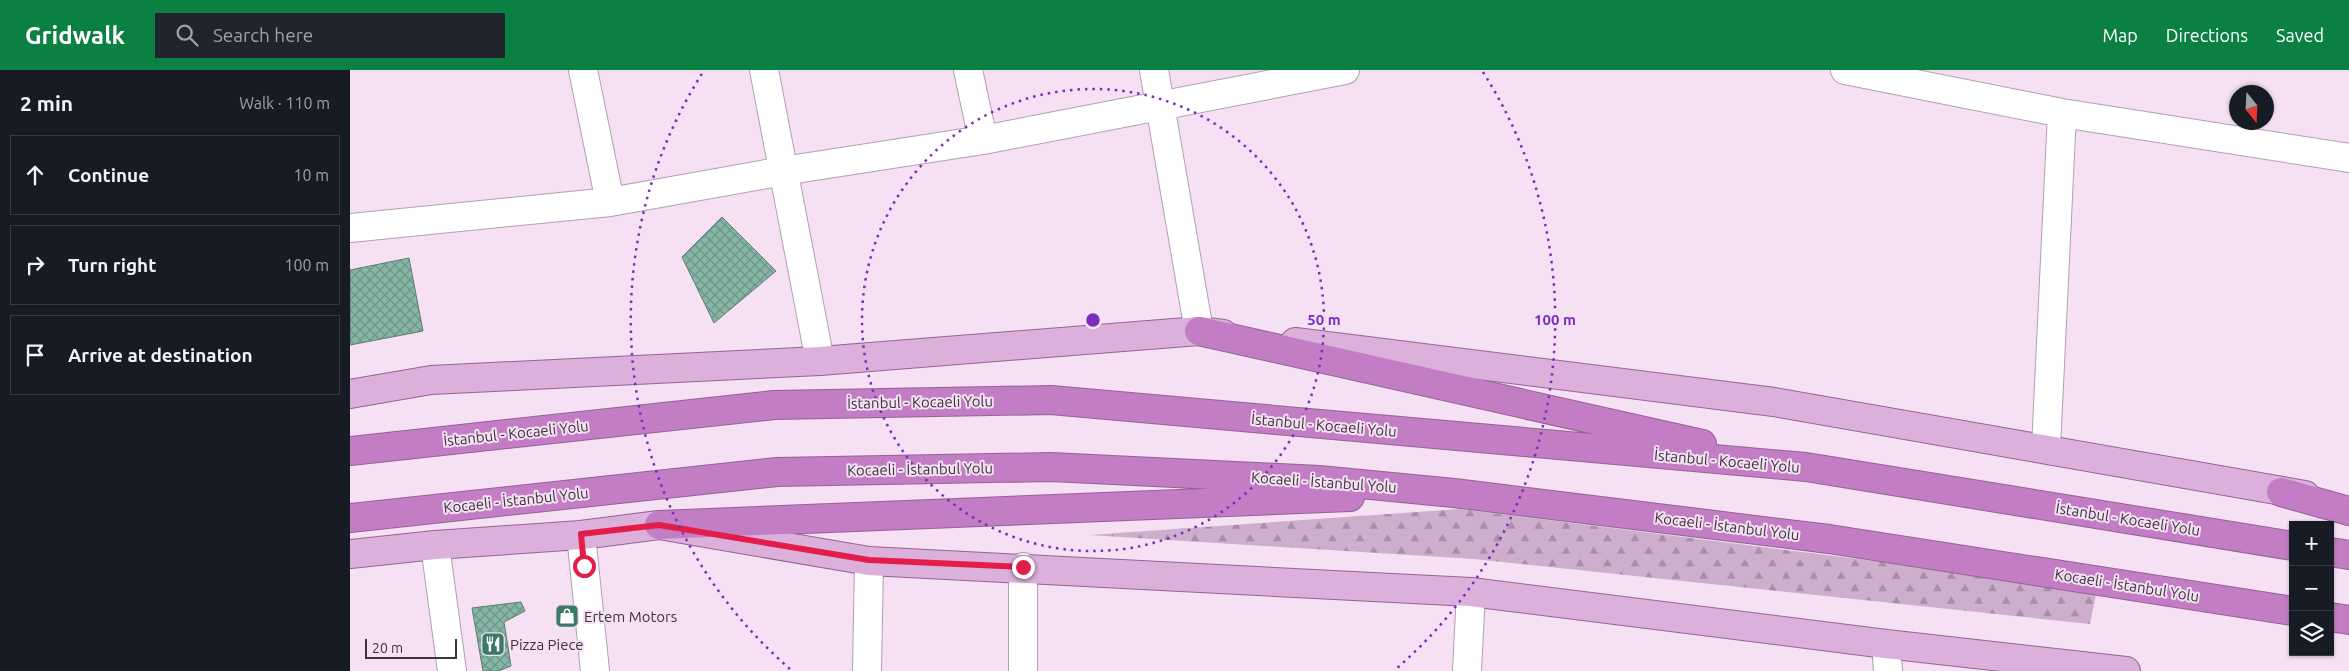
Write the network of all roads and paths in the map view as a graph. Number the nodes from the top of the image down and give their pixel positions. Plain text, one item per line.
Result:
1 (583, 70) edge
2 (764, 70) edge
3 (968, 70) edge
4 (1154, 70) edge
5 (1345, 70) edge
6 (1845, 70) edge
7 (1161, 105) junction
8 (2062, 113) junction
9 (983, 140) junction
10 (2349, 158) edge
11 (784, 171) junction
12 (610, 202) junction
13 (350, 228) edge
14 (1199, 331) junction
15 (820, 361) junction
16 (350, 394) edge
17 (2046, 448) junction
18 (350, 451) edge
19 (1806, 467) junction
20 (2281, 492) junction
21 (1454, 493) junction
22 (2349, 501) edge
23 (2349, 510) edge
24 (350, 518) edge
25 (659, 525) junction
26 (581, 534) junction
27 (434, 545) junction
28 (2289, 545) edge
29 (2334, 552) edge
30 (350, 554) edge
31 (2349, 554) edge
32 (869, 560) junction
33 (1023, 567) junction
34 (1471, 592) junction
35 (2289, 610) edge
36 (2334, 618) edge
37 (2349, 620) edge
38 (1886, 644) junction
39 (452, 671) edge
40 (595, 671) edge
41 (867, 671) edge
42 (1023, 671) edge
43 (1467, 671) edge
44 (1888, 671) edge
45 (2126, 671) edge

1 - 12 street
2 - 11 street
3 - 9 street
4 - 7 street
5 - 7 street
6 - 8 street
7 - 9 street
7 - 14 street
8 - 10 street
8 - 17 street
9 - 11 street
11 - 12 street
11 - 15 street
12 - 13 street
14 - 15 main road
14 - 17 main road
14 - 19 highway
15 - 16 main road
17 - 20 main road
18 - 19 highway, İstanbul - Kocaeli Yolu
19 - 28 highway, İstanbul - Kocaeli Yolu
20 - 22 main road
20 - 23 highway
21 - 24 highway, Kocaeli - İstanbul Yolu
21 - 25 highway
21 - 35 highway, Kocaeli - İstanbul Yolu
25 - 26 main road
25 - 32 main road
26 - 27 main road
26 - 40 street
27 - 30 main road
27 - 39 street
29 - 31 highway
32 - 33 main road
32 - 41 street
33 - 34 main road
33 - 42 street
34 - 38 main road
34 - 43 street
36 - 37 highway
38 - 44 street
38 - 45 main road

